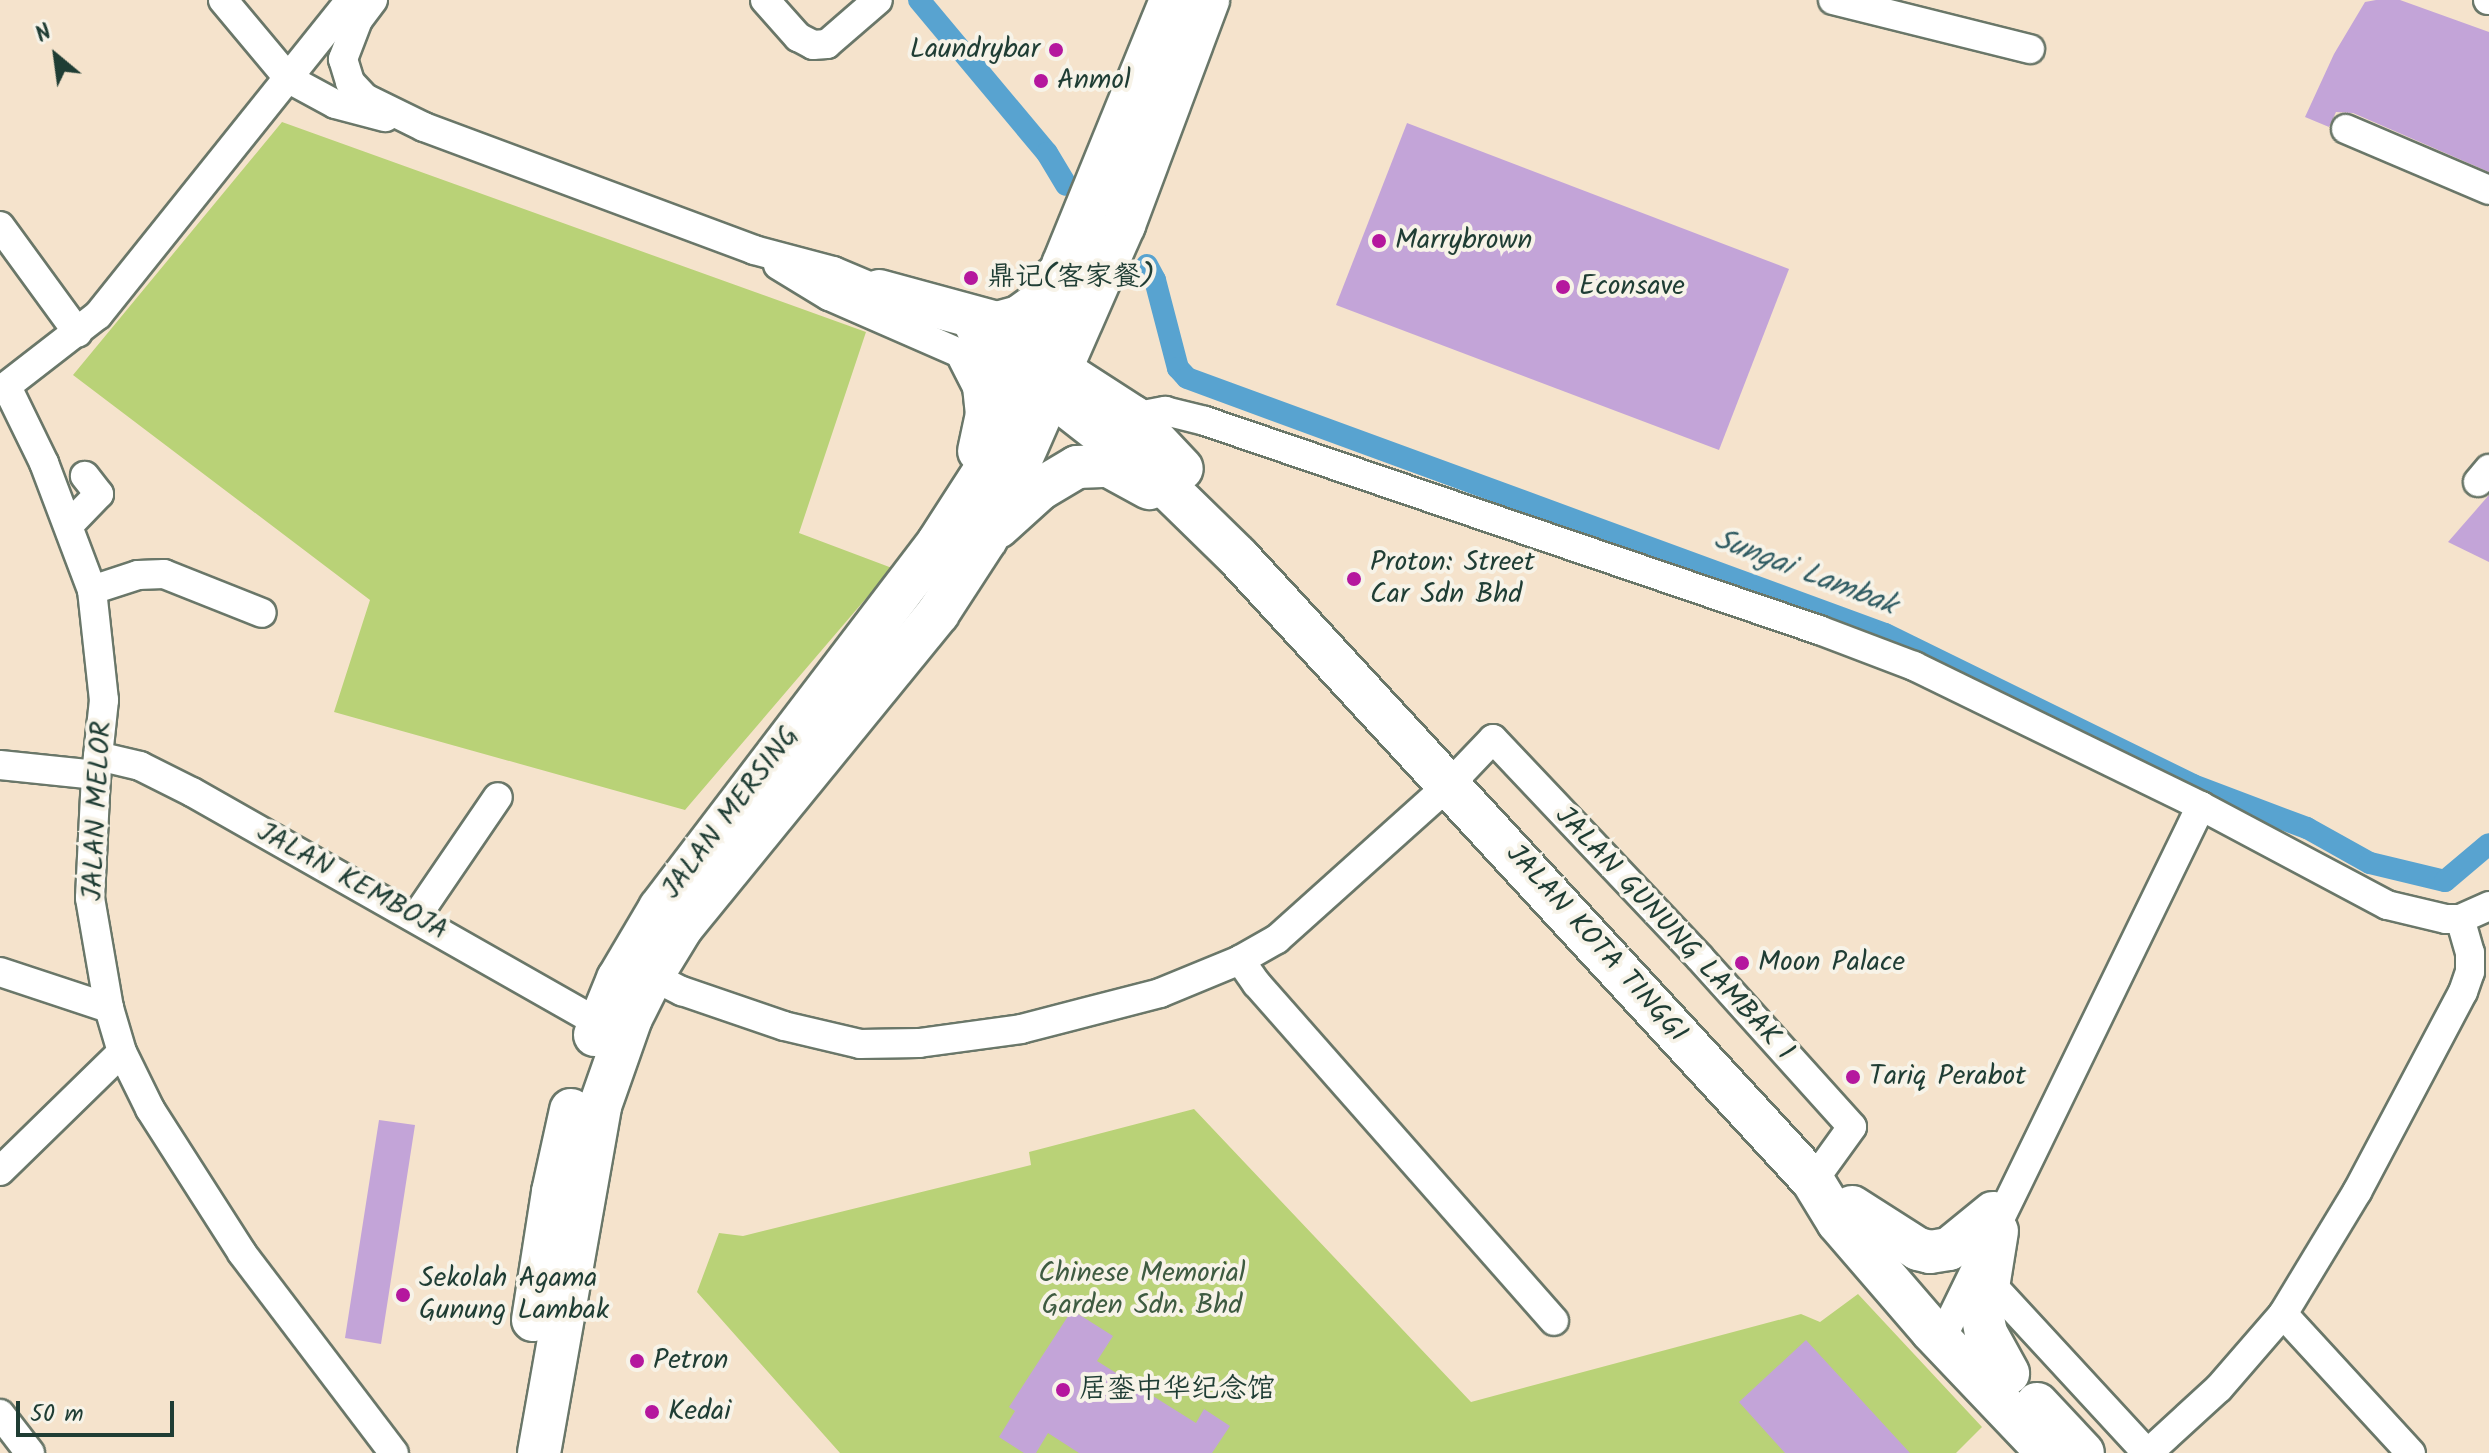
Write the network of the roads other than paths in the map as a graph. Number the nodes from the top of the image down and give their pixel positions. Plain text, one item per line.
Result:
1 (223, 0) edge
2 (350, 0) edge
3 (373, 0) edge
4 (765, 0) edge
5 (878, 0) edge
6 (1171, 0) edge
7 (1208, 0) edge
8 (1833, 0) edge
9 (2030, 49) dead end
10 (289, 79) junction
11 (424, 127) junction
12 (2346, 129) dead end
13 (2489, 190) edge
14 (0, 226) edge
15 (1103, 232) junction
16 (754, 250) junction
17 (1063, 265) junction
18 (879, 291) junction
19 (78, 333) junction
20 (969, 356) junction
21 (1042, 375) junction
22 (4, 389) edge
23 (1128, 413) junction
24 (85, 476) dead end
25 (69, 525) junction
26 (986, 539) junction
27 (938, 543) junction
28 (1238, 557) junction
29 (92, 590) junction
30 (262, 613) dead end
31 (1377, 708) junction
32 (0, 765) edge
33 (97, 766) junction
34 (1450, 784) junction
35 (498, 797) dead end
36 (2201, 806) junction
37 (2489, 906) edge
38 (416, 917) junction
39 (2460, 919) junction
40 (1240, 960) junction
41 (0, 972) edge
42 (652, 976) junction
43 (109, 1008) junction
44 (599, 1023) junction
45 (122, 1052) junction
46 (0, 1171) edge
47 (1813, 1181) junction
48 (1852, 1207) junction
49 (2002, 1209) junction
50 (1991, 1284) junction
51 (2283, 1314) junction
52 (1941, 1320) junction
53 (1554, 1321) dead end
54 (2008, 1373) junction
55 (0, 1414) edge
56 (537, 1447) edge
57 (30, 1453) edge
58 (394, 1453) edge
59 (2048, 1453) edge
60 (2083, 1453) edge
61 (2147, 1453) edge
62 (2411, 1453) edge

1 - 10 street
2 - 10 street
3 - 11 street
4 - 5 street
6 - 15 highway, JALAN MERSING
7 - 15 highway, JALAN MERSING
8 - 9 street
10 - 11 street
10 - 19 street
11 - 16 street
12 - 13 street
14 - 19 street
15 - 17 highway, JALAN MERSING
15 - 21 highway, JALAN MERSING
15 - 23 highway
16 - 18 street
16 - 20 street
17 - 18 highway
17 - 21 highway, JALAN MERSING
18 - 21 street
19 - 22 street
20 - 21 street
20 - 27 highway
21 - 23 highway, JALAN KOTA TINGGI
21 - 26 highway, JALAN MERSING
21 - 27 highway, JALAN MERSING
21 - 28 highway, JALAN KOTA TINGGI
22 - 25 street, JALAN MELOR
23 - 31 highway, JALAN KOTA TINGGI
23 - 36 street
24 - 25 street
25 - 29 street, JALAN MELOR
26 - 28 highway
26 - 42 highway, JALAN MERSING
27 - 44 highway, JALAN MERSING
28 - 31 highway, JALAN KOTA TINGGI
29 - 30 street
29 - 33 street, JALAN MELOR
31 - 34 highway, JALAN KOTA TINGGI
32 - 33 street, JALAN KEMBOJA
33 - 38 street, JALAN KEMBOJA
33 - 43 street, JALAN MELOR
34 - 40 street
34 - 47 highway, JALAN KOTA TINGGI
34 - 47 street, JALAN GUNUNG LAMBAK 1
35 - 38 street
36 - 39 street
36 - 49 street
37 - 39 street
38 - 44 street, JALAN KEMBOJA
39 - 51 street
40 - 42 street
40 - 53 street
41 - 43 street
42 - 56 highway, JALAN MERSING
43 - 45 street, JALAN MELOR
44 - 56 highway, JALAN MERSING
45 - 46 street
45 - 58 street, JALAN MELOR
47 - 48 highway, JALAN KOTA TINGGI
47 - 52 highway, JALAN KOTA TINGGI
48 - 49 highway
48 - 52 highway, JALAN KOTA TINGGI
49 - 50 highway
49 - 52 street
50 - 54 highway
50 - 61 street
51 - 61 street
51 - 62 street
52 - 54 highway, JALAN KOTA TINGGI
52 - 59 highway, JALAN KOTA TINGGI
54 - 60 highway, JALAN KOTA TINGGI
55 - 57 street

